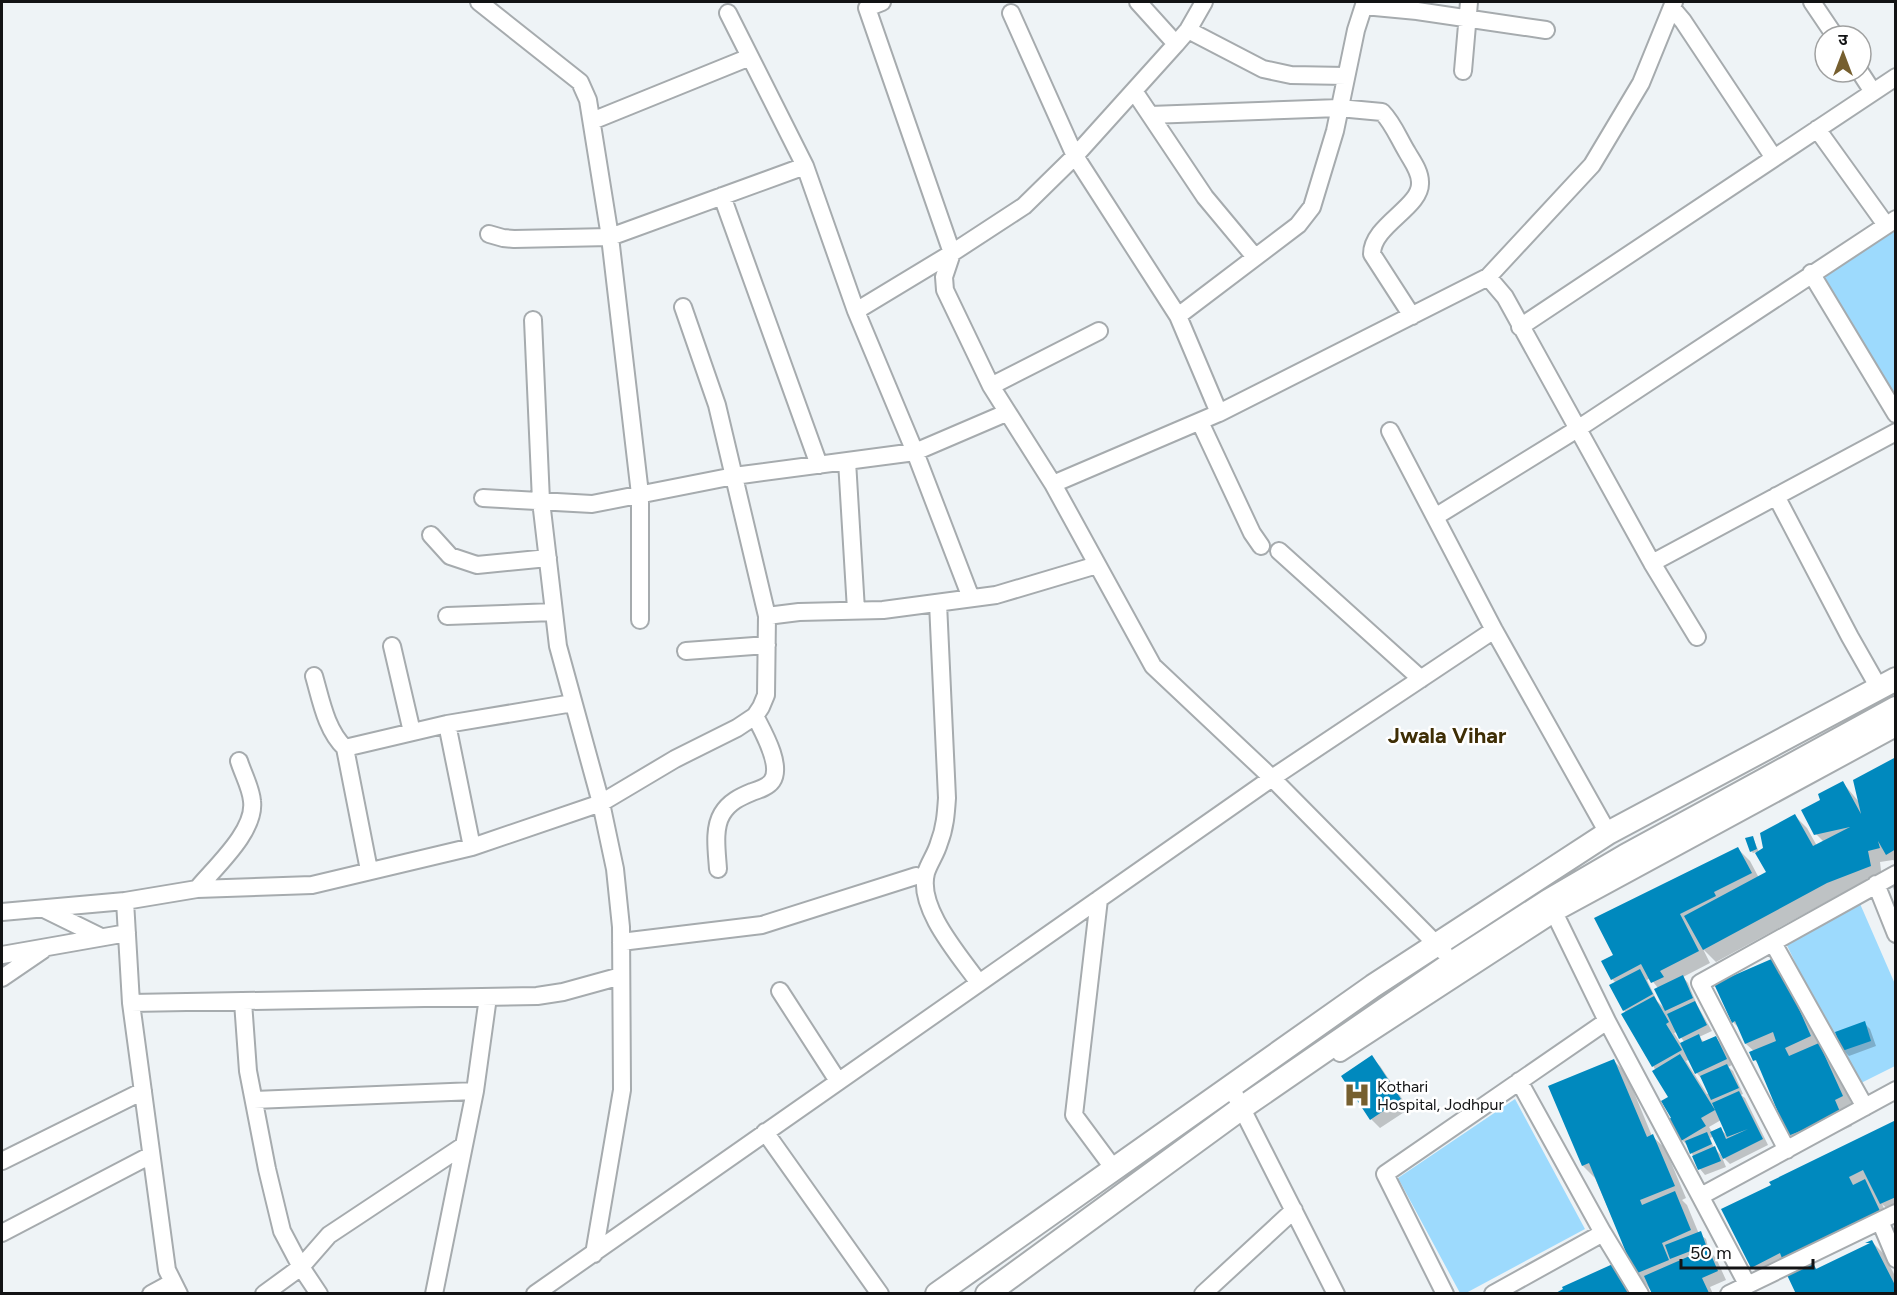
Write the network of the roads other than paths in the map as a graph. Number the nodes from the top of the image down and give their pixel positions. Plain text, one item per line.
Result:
1 (479, 2) edge
2 (1138, 2) edge
3 (1204, 2) edge
4 (1469, 2) edge
5 (1812, 2) edge
6 (871, 4) edge
7 (1365, 4) edge
8 (1676, 11) edge
9 (728, 13) dead end
10 (1011, 13) dead end
11 (1467, 20) junction
12 (1827, 24) edge
13 (1188, 30) junction
14 (1546, 30) dead end
15 (1176, 44) junction
16 (750, 57) junction
17 (1463, 71) dead end
18 (1346, 76) junction
19 (1896, 77) edge
20 (1868, 84) edge
21 (1134, 91) junction
22 (1873, 92) junction
23 (1340, 108) junction
24 (1150, 115) junction
25 (592, 121) junction
26 (1817, 129) junction
27 (1075, 156) junction
28 (1774, 158) junction
29 (805, 166) junction
30 (722, 196) junction
31 (1891, 222) edge
32 (489, 234) dead end
33 (610, 237) junction
34 (952, 253) junction
35 (1255, 257) junction
36 (1812, 273) junction
37 (1497, 287) junction
38 (683, 307) dead end
39 (856, 311) junction
40 (1178, 316) junction
41 (1412, 316) junction
42 (533, 320) dead end
43 (1520, 327) junction
44 (1099, 331) dead end
45 (991, 386) junction
46 (1006, 413) junction
47 (1219, 413) junction
48 (1896, 414) edge
49 (1200, 422) junction
50 (1579, 428) junction
51 (1390, 431) dead end
52 (1896, 432) edge
53 (915, 452) junction
54 (847, 461) junction
55 (819, 465) junction
56 (734, 476) junction
57 (1053, 484) junction
58 (640, 494) junction
59 (1776, 496) junction
60 (483, 498) dead end
61 (541, 501) junction
62 (1435, 517) junction
63 (431, 535) dead end
64 (1261, 546) dead end
65 (1279, 551) dead end
66 (548, 558) junction
67 (1652, 563) junction
68 (1097, 565) junction
69 (971, 598) junction
70 (938, 603) junction
71 (856, 610) junction
72 (554, 612) junction
73 (447, 616) dead end
74 (767, 616) junction
75 (640, 620) dead end
76 (1494, 630) junction
77 (1697, 637) dead end
78 (767, 645) junction
79 (392, 646) dead end
80 (686, 651) dead end
81 (314, 676) dead end
82 (1421, 679) junction
83 (1887, 683) edge
84 (573, 703) junction
85 (1896, 708) edge
86 (755, 716) junction
87 (447, 724) junction
88 (1896, 728) edge
89 (412, 732) junction
90 (345, 748) junction
91 (239, 761) dead end
92 (1272, 778) junction
93 (601, 803) junction
94 (1608, 834) junction
95 (472, 847) junction
96 (718, 869) dead end
97 (369, 870) junction
98 (1896, 874) edge
99 (920, 881) junction
100 (1876, 884) junction
101 (197, 889) junction
102 (1099, 899) junction
103 (125, 901) junction
104 (1551, 907) junction
105 (44, 909) junction
106 (2, 912) edge
107 (127, 933) junction
108 (1896, 934) edge
109 (101, 937) junction
110 (621, 942) junction
111 (1773, 943) junction
112 (1438, 945) junction
113 (49, 946) junction
114 (2, 956) edge
115 (1452, 963) junction
116 (621, 976) junction
117 (2, 978) edge
118 (979, 983) junction
119 (780, 991) dead end
120 (488, 997) junction
121 (243, 1002) junction
122 (131, 1003) junction
123 (1607, 1021) junction
124 (1519, 1081) junction
125 (838, 1082) junction
126 (1231, 1087) junction
127 (1896, 1090) edge
128 (143, 1091) junction
129 (475, 1091) junction
130 (254, 1100) junction
131 (1864, 1107) junction
132 (1244, 1111) junction
133 (765, 1132) junction
134 (463, 1146) junction
135 (1787, 1150) junction
136 (151, 1155) junction
137 (2, 1161) edge
138 (1114, 1169) junction
139 (1701, 1196) junction
140 (1294, 1210) junction
141 (1896, 1213) edge
142 (1880, 1221) junction
143 (2, 1233) edge
144 (1603, 1233) junction
145 (594, 1254) junction
146 (1896, 1259) edge
147 (301, 1267) junction
148 (1747, 1284) junction
149 (176, 1288) edge
150 (151, 1293) edge
151 (264, 1293) edge
152 (319, 1293) edge
153 (434, 1293) edge
154 (535, 1293) edge
155 (880, 1293) edge
156 (937, 1293) edge
157 (987, 1293) edge
158 (1203, 1293) edge
159 (1336, 1293) edge
160 (1445, 1293) edge
161 (1492, 1293) edge
162 (1640, 1293) edge
163 (1729, 1293) edge

1 - 25 street
2 - 15 street
3 - 13 street
4 - 11 street
5 - 12 street
6 - 34 street
7 - 11 street
7 - 18 street
8 - 28 street
8 - 37 street
9 - 16 street
10 - 27 street
11 - 14 street
11 - 17 street
13 - 15 street
13 - 18 street
15 - 21 street
16 - 25 street
16 - 29 street
18 - 23 street
19 - 22 street
20 - 22 street
21 - 24 street
21 - 27 street
22 - 26 street
23 - 24 street
23 - 35 street
23 - 41 street
24 - 35 street
25 - 33 street
26 - 28 street
26 - 31 street
27 - 34 street
27 - 40 street
28 - 43 street
29 - 30 street
29 - 39 street
30 - 33 street
30 - 55 street
31 - 36 street
32 - 33 street
33 - 58 street
34 - 39 street
34 - 45 street
35 - 40 street
36 - 48 street
36 - 50 street
37 - 41 street
37 - 43 street
38 - 56 street
39 - 53 street
40 - 47 street
41 - 47 street
42 - 61 street
43 - 50 street
44 - 45 street
45 - 46 street
46 - 53 street
46 - 57 street
47 - 49 street
49 - 57 street
49 - 64 street
50 - 62 street
50 - 67 street
51 - 62 street
52 - 59 street
53 - 54 street
53 - 69 street
54 - 55 street
54 - 71 street
55 - 56 street
56 - 58 street
56 - 74 street
57 - 68 street
58 - 61 street
58 - 75 street
59 - 67 street
59 - 83 street
60 - 61 street
61 - 66 street
62 - 76 street
63 - 66 street
65 - 82 street
66 - 72 street
67 - 77 street
68 - 69 street
68 - 92 street
69 - 70 street
70 - 71 street
70 - 99 street
71 - 74 street
72 - 73 street
72 - 84 street
74 - 78 street
76 - 82 street
76 - 94 street
78 - 80 street
78 - 86 street
79 - 89 street
81 - 90 street
82 - 92 street
83 - 94 main road
84 - 87 street
84 - 93 street
85 - 104 main road
86 - 93 street
86 - 96 street
87 - 89 street
87 - 95 street
88 - 104 street
89 - 90 street
90 - 97 street
91 - 101 street
92 - 102 street
92 - 112 street
93 - 95 street
93 - 110 street
94 - 112 main road
95 - 97 street
97 - 101 street
98 - 100 street
99 - 110 street
99 - 118 street
100 - 108 street
100 - 111 street
101 - 103 street
102 - 118 street
102 - 138 street
103 - 105 street
103 - 107 street
104 - 115 main road
104 - 123 street
104 - 132 street
105 - 106 street
105 - 109 street
107 - 109 street
107 - 122 street
109 - 113 street
110 - 116 street
111 - 131 street
111 - 135 street
112 - 115 street
112 - 126 main road
113 - 114 street
113 - 117 street
115 - 132 main road
116 - 120 street
116 - 145 street
118 - 125 street
119 - 125 street
120 - 121 street
120 - 129 street
121 - 122 street
121 - 130 street
122 - 128 street
123 - 124 street
123 - 139 street
124 - 144 street
124 - 160 street
125 - 133 street
126 - 132 street
126 - 138 main road
127 - 131 street
128 - 136 street
128 - 137 street
129 - 130 street
129 - 134 street
130 - 147 street
131 - 135 street
132 - 140 street
132 - 157 main road
133 - 145 street
133 - 155 street
134 - 147 street
134 - 153 street
135 - 139 street
136 - 143 street
136 - 149 street
138 - 156 main road
139 - 148 street
140 - 158 street
140 - 159 street
141 - 142 street
142 - 146 street
142 - 148 street
144 - 161 street
144 - 162 street
145 - 154 street
147 - 151 street
147 - 152 street
148 - 163 street
149 - 150 street

